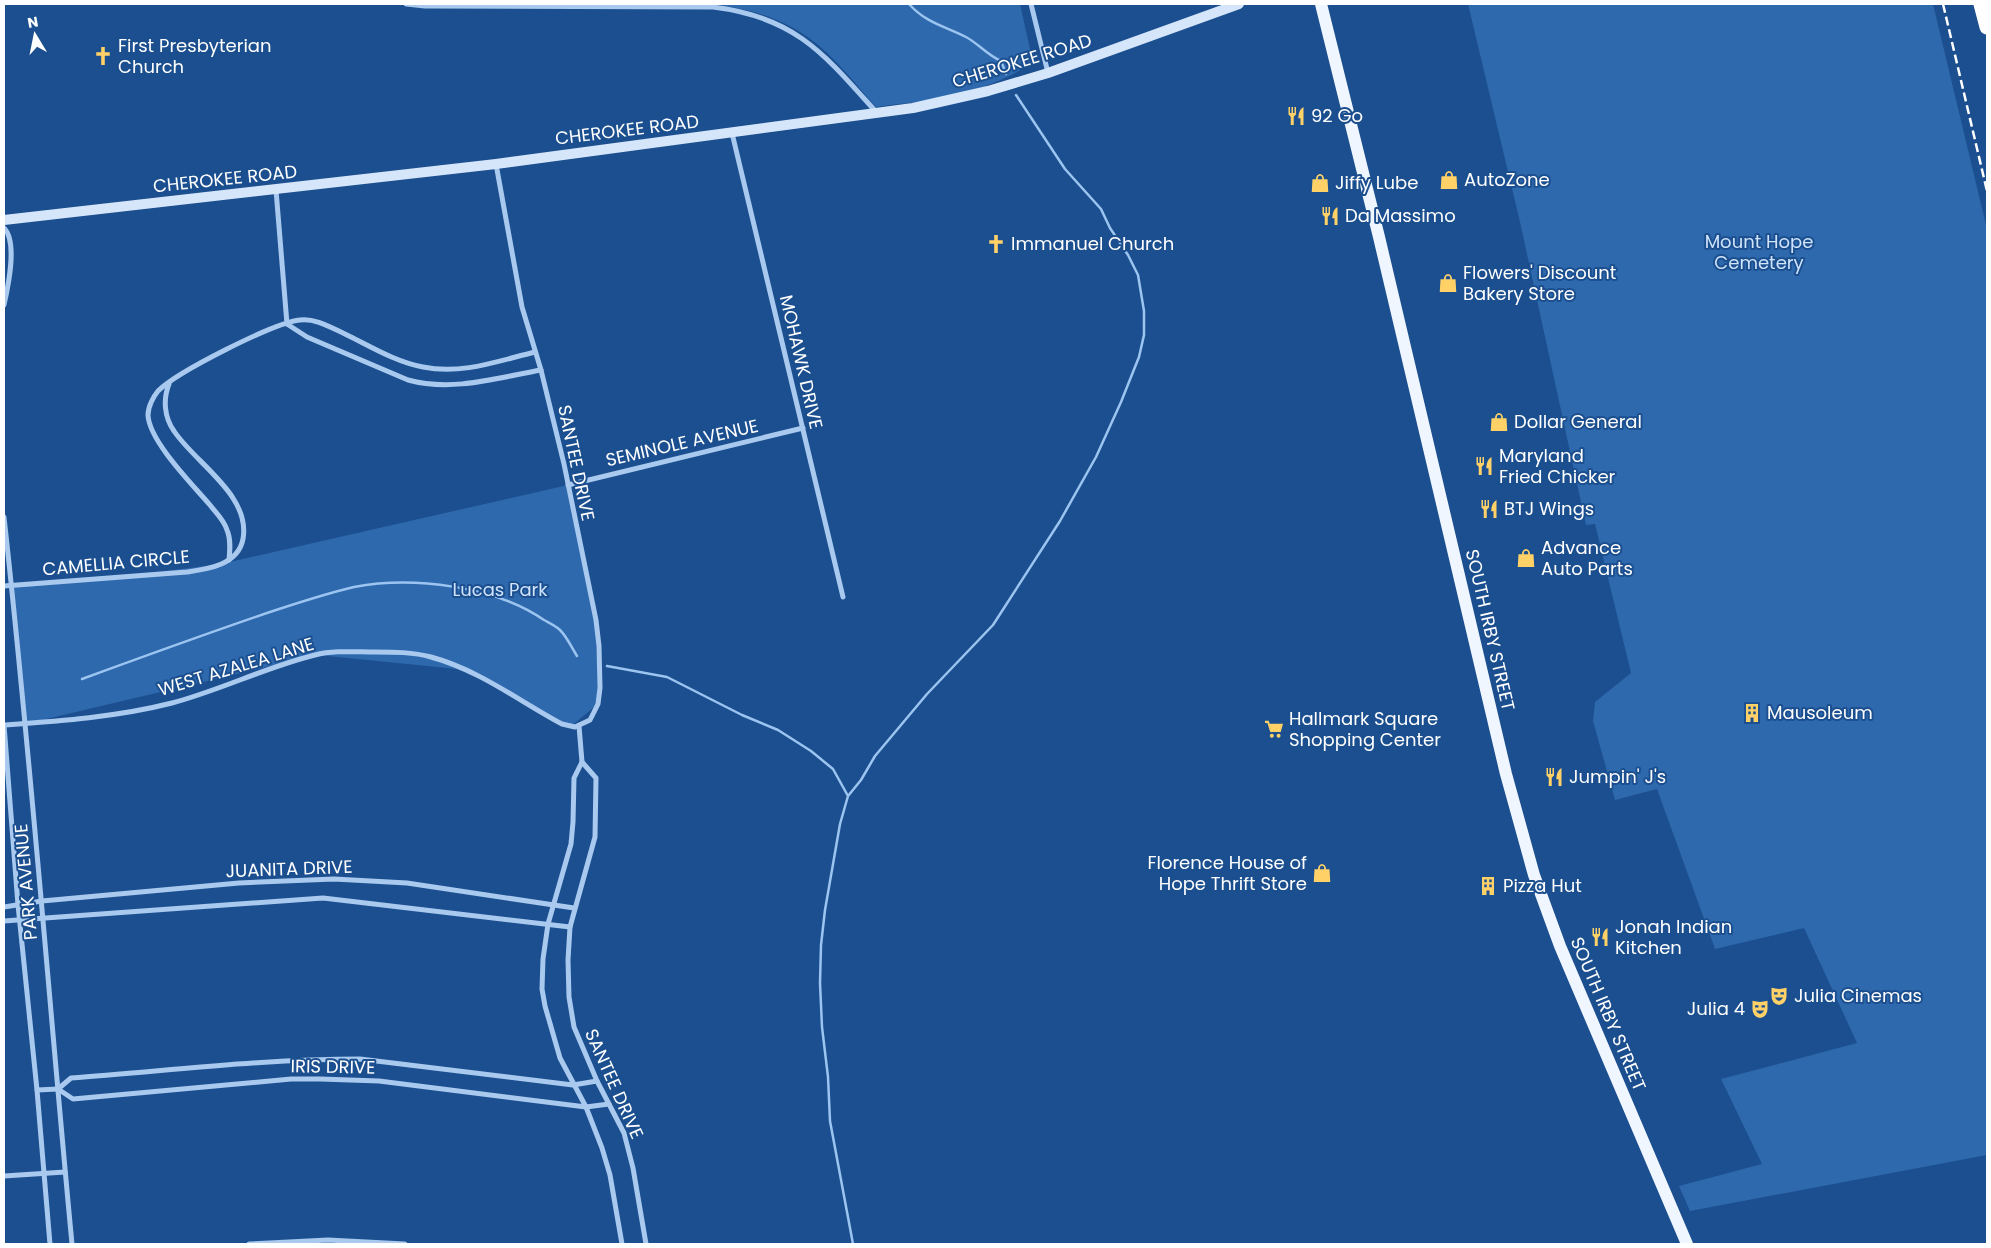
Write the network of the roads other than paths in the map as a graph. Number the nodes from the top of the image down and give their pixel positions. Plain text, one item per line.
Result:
1 (406, 4) edge
2 (1031, 4) edge
3 (1239, 4) edge
4 (1321, 4) edge
5 (1981, 4) edge
6 (1987, 27) edge
7 (1048, 73) junction
8 (878, 113) junction
9 (732, 133) junction
10 (496, 164) junction
11 (276, 190) junction
12 (4, 220) edge
13 (4, 228) edge
14 (4, 305) edge
15 (288, 324) junction
16 (535, 352) junction
17 (541, 370) junction
18 (170, 383) junction
19 (803, 428) junction
20 (568, 485) junction
21 (4, 517) edge
22 (229, 560) junction
23 (4, 586) edge
24 (11, 586) junction
25 (843, 596) dead end
26 (25, 724) junction
27 (4, 725) edge
28 (580, 726) junction
29 (582, 762) junction
30 (42, 901) junction
31 (18, 905) junction
32 (554, 905) junction
33 (4, 907) edge
34 (574, 908) junction
35 (20, 919) junction
36 (44, 919) junction
37 (4, 921) edge
38 (548, 924) junction
39 (570, 927) junction
40 (597, 1081) junction
41 (573, 1084) junction
42 (58, 1089) junction
43 (37, 1090) junction
44 (609, 1104) junction
45 (586, 1107) junction
46 (65, 1172) junction
47 (44, 1173) junction
48 (4, 1176) edge
49 (50, 1244) edge
50 (72, 1244) edge
51 (249, 1244) edge
52 (405, 1244) edge
53 (622, 1244) edge
54 (646, 1244) edge
55 (1687, 1244) edge

1 - 8 street
2 - 7 street
3 - 7 street, CHEROKEE ROAD
4 - 55 main road, SOUTH IRBY STREET
5 - 6 highway
7 - 8 street, CHEROKEE ROAD
8 - 9 street, CHEROKEE ROAD
9 - 10 street, CHEROKEE ROAD
9 - 19 street, MOHAWK DRIVE
10 - 11 street, CHEROKEE ROAD
10 - 16 street, SANTEE DRIVE
11 - 12 street, CHEROKEE ROAD
11 - 15 street
13 - 14 street
15 - 16 street
15 - 17 street
15 - 18 street
16 - 17 street, SANTEE DRIVE
17 - 20 street, SANTEE DRIVE
18 - 22 street
18 - 22 street
19 - 20 street, SEMINOLE AVENUE
19 - 25 street, MOHAWK DRIVE
20 - 28 street, SANTEE DRIVE
21 - 24 street, PARK AVENUE
22 - 24 street, CAMELLIA CIRCLE
23 - 24 street, CAMELLIA CIRCLE
24 - 26 street, PARK AVENUE
26 - 27 street, WEST AZALEA LANE
26 - 28 street, WEST AZALEA LANE
26 - 30 street, PARK AVENUE
27 - 31 street, PARK AVENUE
28 - 29 street, SANTEE DRIVE
29 - 32 street, SANTEE DRIVE
29 - 34 street, SANTEE DRIVE
30 - 31 street, JUANITA DRIVE
30 - 32 street, JUANITA DRIVE
30 - 36 street, PARK AVENUE
31 - 33 street, JUANITA DRIVE
31 - 35 street, PARK AVENUE
32 - 34 street, JUANITA DRIVE
32 - 38 street, SANTEE DRIVE
34 - 39 street, SANTEE DRIVE
35 - 36 street, JUANITA DRIVE
35 - 37 street, JUANITA DRIVE
35 - 43 street, PARK AVENUE
36 - 38 street, JUANITA DRIVE
36 - 42 street, PARK AVENUE
38 - 39 street, JUANITA DRIVE
38 - 41 street, SANTEE DRIVE
39 - 40 street, SANTEE DRIVE
40 - 41 street, IRIS DRIVE
40 - 44 street, SANTEE DRIVE
41 - 42 street, IRIS DRIVE
41 - 45 street, SANTEE DRIVE
42 - 43 street, IRIS DRIVE
42 - 45 street, IRIS DRIVE
42 - 46 street, PARK AVENUE
43 - 47 street, PARK AVENUE
44 - 45 street, IRIS DRIVE
44 - 54 street, SANTEE DRIVE
45 - 53 street, SANTEE DRIVE
46 - 47 street
46 - 50 street, PARK AVENUE
47 - 48 street
47 - 49 street, PARK AVENUE
51 - 52 street

